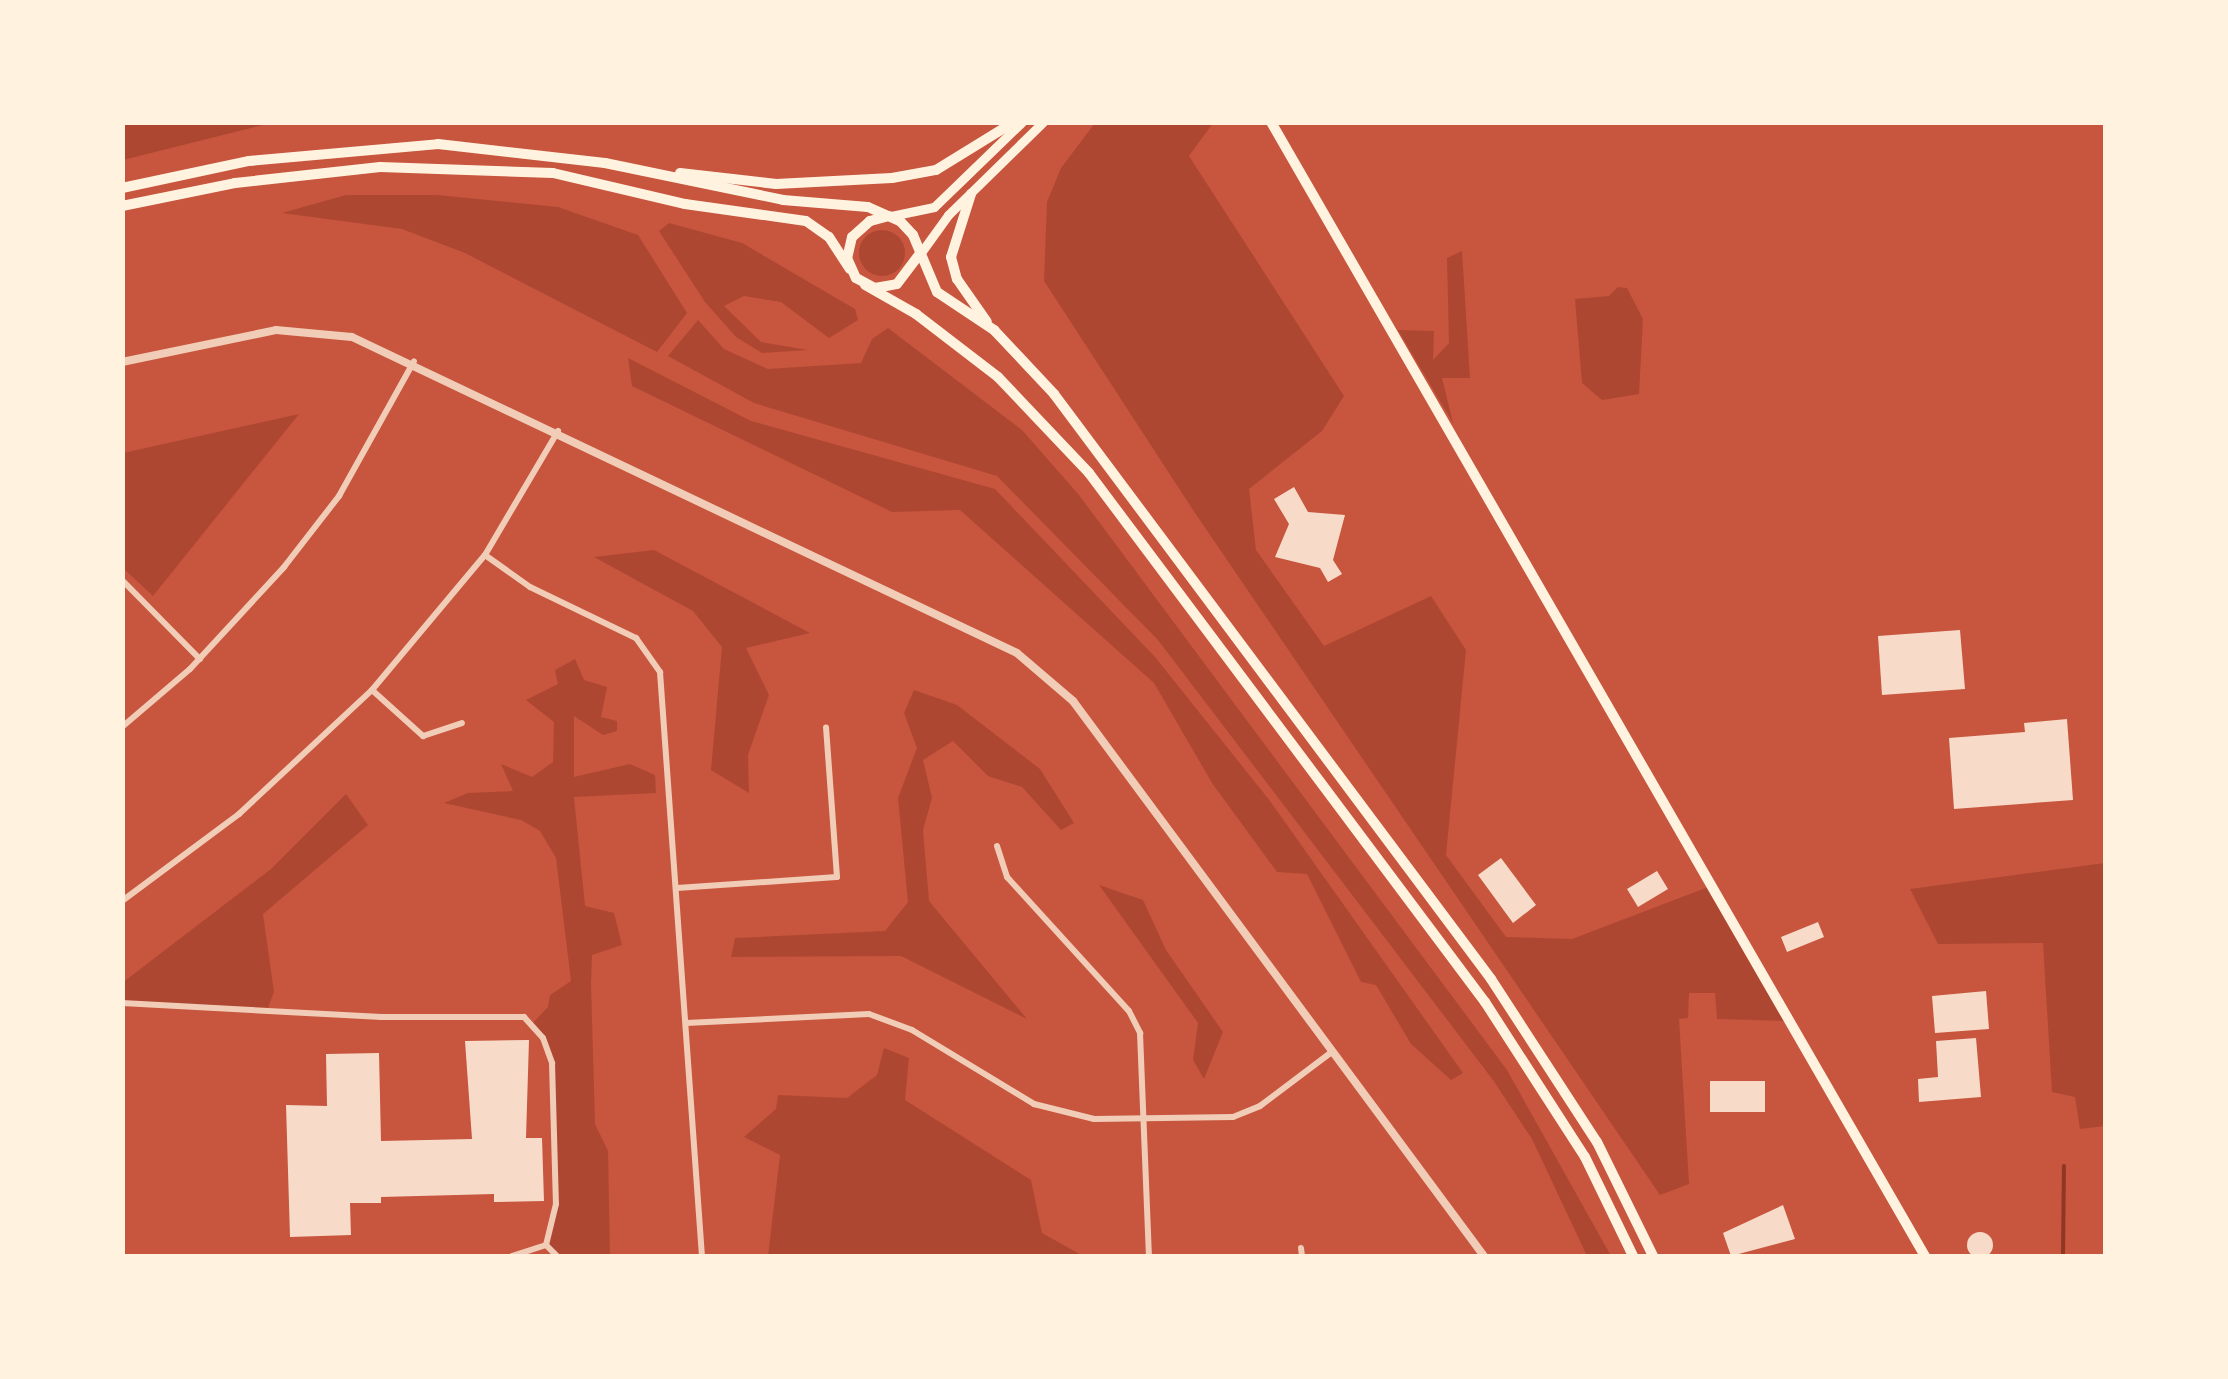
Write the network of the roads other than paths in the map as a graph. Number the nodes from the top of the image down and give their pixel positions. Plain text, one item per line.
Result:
1 (1014, 122) edge
2 (1022, 122) edge
3 (1043, 122) edge
4 (1271, 122) edge
5 (605, 162) junction
6 (122, 188) edge
7 (971, 194) junction
8 (122, 206) edge
9 (890, 216) junction
10 (920, 254) junction
11 (850, 268) junction
12 (865, 285) junction
13 (994, 330) junction
14 (414, 361) junction
15 (122, 362) edge
16 (558, 431) junction
17 (485, 556) junction
18 (122, 580) edge
19 (200, 659) junction
20 (372, 690) junction
21 (462, 722) dead end
22 (122, 727) edge
23 (826, 727) dead end
24 (997, 846) dead end
25 (677, 888) junction
26 (122, 901) edge
27 (122, 1003) edge
28 (686, 1023) junction
29 (1335, 1049) junction
30 (1145, 1120) junction
31 (546, 1245) junction
32 (512, 1256) edge
33 (556, 1256) edge
34 (702, 1256) edge
35 (1149, 1256) edge
36 (1484, 1256) edge
37 (1633, 1256) edge
38 (1653, 1256) edge
39 (1925, 1256) edge

1 - 5 main road
2 - 9 main road
3 - 7 main road
4 - 39 main road
5 - 6 main road
5 - 9 main road
7 - 10 main road
7 - 13 main road
8 - 11 main road
9 - 10 main road
9 - 11 main road
10 - 12 main road
10 - 13 main road
11 - 12 main road
12 - 37 main road
13 - 38 main road
14 - 15 street
14 - 16 street
14 - 19 street
16 - 17 street
16 - 29 street
17 - 20 street
17 - 25 street
18 - 19 street
19 - 22 street
20 - 21 street
20 - 26 street
23 - 25 street
24 - 30 street
25 - 28 street
27 - 31 street
28 - 30 street
28 - 34 street
29 - 30 street
29 - 36 street
30 - 35 street
31 - 32 street
31 - 33 street

